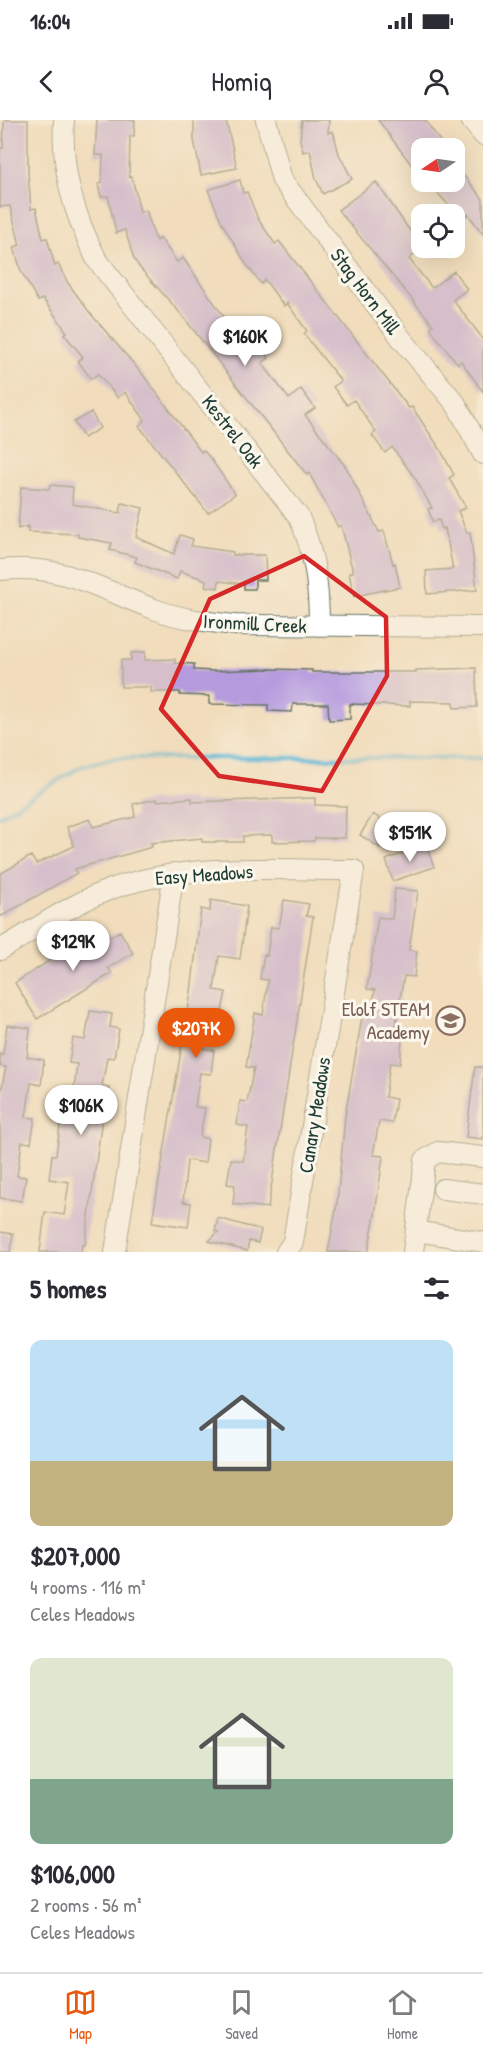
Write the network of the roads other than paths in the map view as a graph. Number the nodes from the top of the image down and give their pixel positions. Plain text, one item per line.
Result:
1 (64, 120) edge
2 (266, 120) edge
3 (471, 120) edge
4 (483, 135) edge
5 (483, 454) edge
6 (0, 570) edge
7 (319, 626) junction
8 (483, 627) edge
9 (354, 870) joint
10 (174, 873) junction
11 (0, 950) edge
12 (483, 1157) edge
13 (443, 1189) dead end
14 (483, 1194) edge
15 (416, 1231) junction
16 (483, 1242) edge
17 (115, 1252) edge
18 (286, 1252) edge
19 (413, 1252) edge

1 - 7 street, Kestrel Oak
2 - 5 street, Stag Horn Mill
3 - 4 street
6 - 7 street, Ironmill Creek
7 - 8 street, Ironmill Creek
9 - 10 street, Easy Meadows
9 - 18 street, Canary Meadows
10 - 11 street, Easy Meadows
10 - 17 street
12 - 15 street
13 - 14 street
15 - 16 street
15 - 19 street

